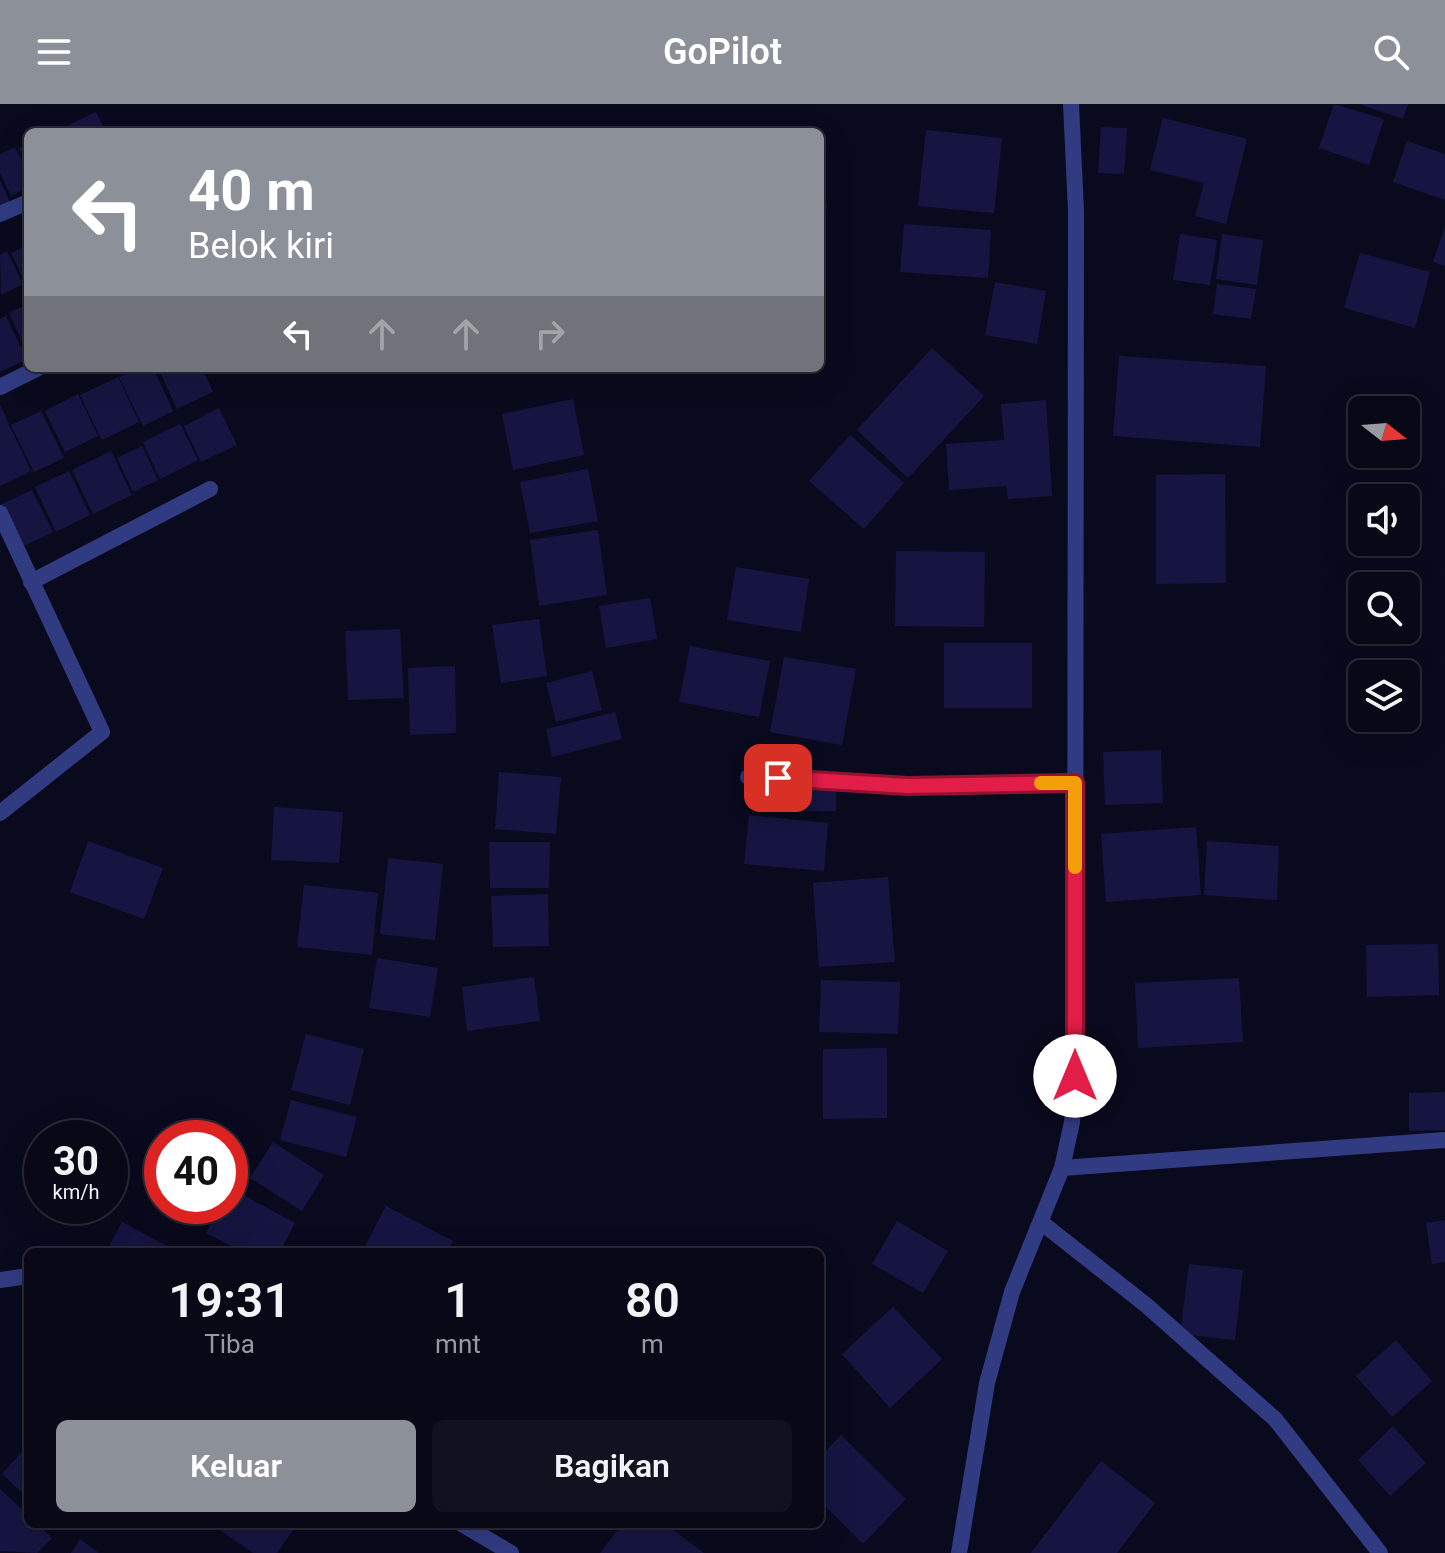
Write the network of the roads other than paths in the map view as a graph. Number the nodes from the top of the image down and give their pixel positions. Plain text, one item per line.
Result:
1 (1071, 104) edge
2 (24, 204) edge
3 (0, 214) edge
4 (30, 372) edge
5 (0, 387) edge
6 (210, 489) dead end
7 (0, 513) edge
8 (31, 582) junction
9 (748, 777) dead end
10 (1075, 783) junction
11 (0, 813) edge
12 (1445, 1140) edge
13 (1062, 1168) junction
14 (1042, 1223) junction
15 (24, 1277) edge
16 (0, 1280) edge
17 (469, 1528) edge
18 (511, 1553) edge
19 (959, 1553) edge
20 (1380, 1553) edge

1 - 10 street
2 - 3 street
4 - 5 street
6 - 8 street
7 - 8 street
8 - 11 street
9 - 10 street
10 - 13 street
12 - 13 street
13 - 14 street
14 - 19 street
14 - 20 street
15 - 16 street
17 - 18 street

